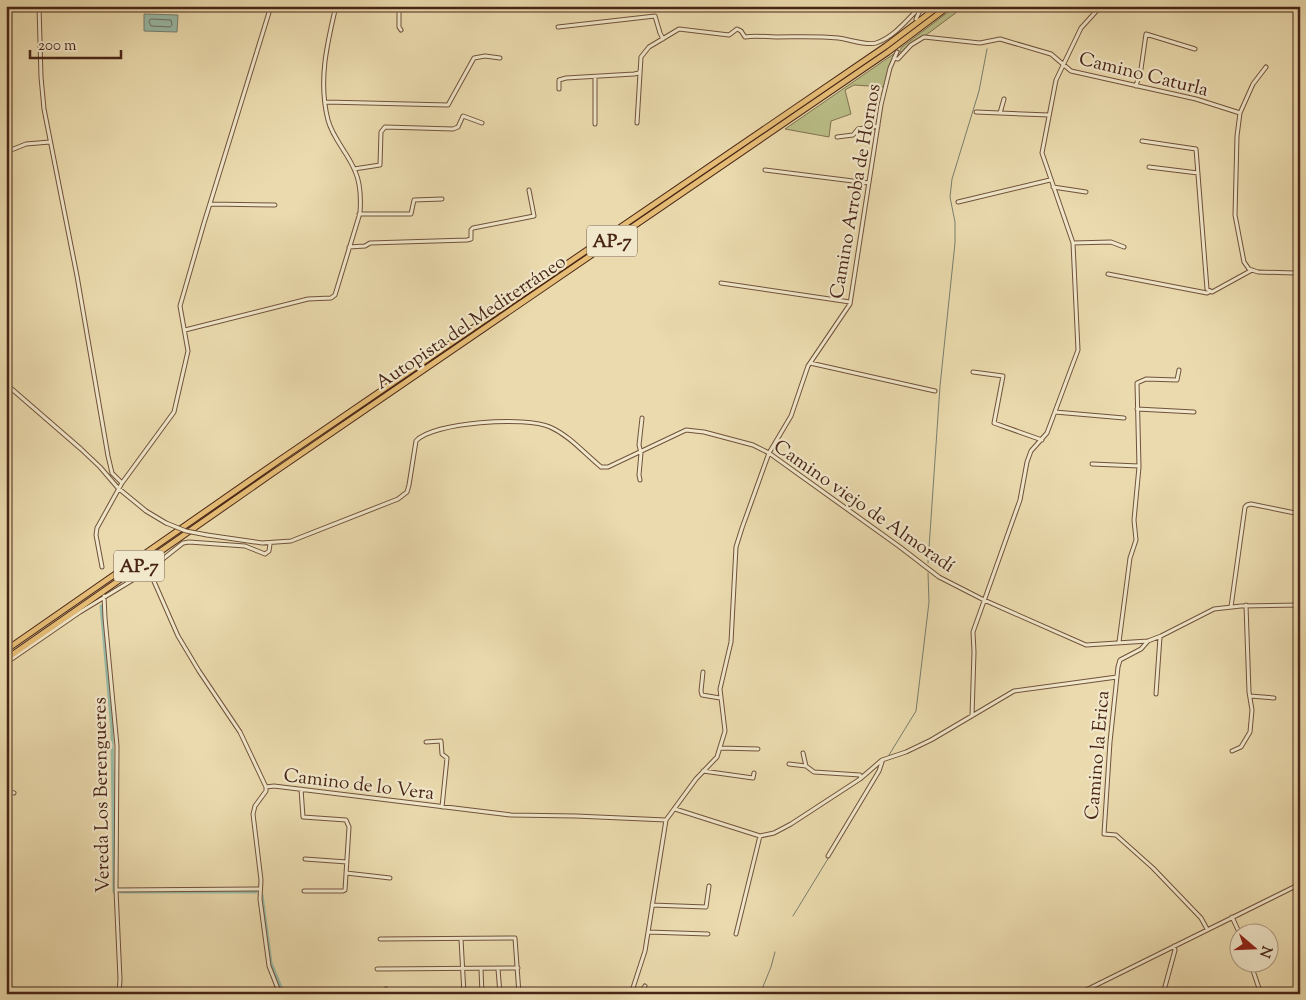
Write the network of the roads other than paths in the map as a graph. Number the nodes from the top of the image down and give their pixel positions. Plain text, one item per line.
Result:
1 (39, 6) edge
2 (271, 6) edge
3 (336, 6) edge
4 (399, 6) edge
5 (921, 6) edge
6 (939, 6) edge
7 (950, 6) edge
8 (1101, 6) edge
9 (916, 19) dead end
10 (558, 27) dead end
11 (401, 30) dead end
12 (663, 39) junction
13 (1195, 48) dead end
14 (897, 52) tunnel mouth
15 (500, 58) dead end
16 (894, 58) junction
17 (1063, 64) junction
18 (1266, 67) dead end
19 (641, 70) junction
20 (596, 77) junction
21 (1136, 86) junction
22 (560, 88) dead end
23 (1004, 99) dead end
24 (326, 102) junction
25 (976, 112) dead end
26 (1000, 113) junction
27 (1240, 113) junction
28 (1049, 115) junction
29 (482, 123) dead end
30 (637, 123) dead end
31 (595, 124) dead end
32 (878, 126) junction
33 (837, 137) dead end
34 (1142, 141) dead end
35 (50, 142) junction
36 (6, 152) edge
37 (1149, 167) dead end
38 (354, 169) junction
39 (765, 170) dead end
40 (1198, 173) junction
41 (1050, 180) junction
42 (869, 183) junction
43 (1053, 187) junction
44 (529, 190) dead end
45 (1086, 192) dead end
46 (442, 199) dead end
47 (958, 202) dead end
48 (210, 204) junction
49 (275, 205) dead end
50 (359, 214) junction
51 (1073, 243) junction
52 (1124, 246) dead end
53 (349, 247) junction
54 (1253, 270) junction
55 (1300, 270) edge
56 (1108, 274) dead end
57 (721, 283) dead end
58 (1209, 292) junction
59 (850, 302) junction
60 (185, 330) junction
61 (810, 362) junction
62 (1179, 370) dead end
63 (973, 372) dead end
64 (6, 384) edge
65 (935, 390) dead end
66 (1137, 409) junction
67 (1055, 412) junction
68 (1194, 412) dead end
69 (642, 418) dead end
70 (1124, 418) dead end
71 (1042, 440) junction
72 (641, 451) junction
73 (769, 453) junction
74 (1092, 464) dead end
75 (1139, 466) junction
76 (640, 480) dead end
77 (122, 483) junction
78 (118, 488) junction
79 (1300, 514) edge
80 (270, 544) junction
81 (102, 567) dead end
82 (149, 570) junction
83 (104, 596) junction
84 (984, 600) junction
85 (1300, 605) edge
86 (1246, 606) junction
87 (1231, 607) junction
88 (1160, 637) junction
89 (1148, 641) junction
90 (1120, 642) junction
91 (6, 650) edge
92 (6, 659) edge
93 (6, 663) edge
94 (703, 672) dead end
95 (1117, 678) junction
96 (1156, 694) dead end
97 (1250, 696) junction
98 (720, 698) junction
99 (1274, 698) dead end
100 (972, 716) junction
101 (426, 742) dead end
102 (720, 748) junction
103 (758, 749) dead end
104 (1232, 751) dead end
105 (803, 753) dead end
106 (882, 760) junction
107 (789, 764) dead end
108 (806, 766) junction
109 (703, 771) junction
110 (754, 773) dead end
111 (861, 778) junction
112 (266, 787) junction
113 (300, 789) junction
114 (6, 790) edge
115 (14, 793) dead end
116 (442, 807) junction
117 (675, 809) junction
118 (666, 820) junction
119 (760, 836) junction
120 (828, 856) dead end
121 (305, 859) dead end
122 (347, 862) junction
123 (346, 874) junction
124 (390, 878) dead end
125 (1300, 884) edge
126 (708, 886) dead end
127 (260, 889) junction
128 (116, 890) junction
129 (304, 892) dead end
130 (652, 905) junction
131 (1232, 917) junction
132 (1234, 922) edge
133 (1208, 929) junction
134 (648, 932) junction
135 (708, 934) dead end
136 (736, 934) dead end
137 (380, 939) dead end
138 (461, 939) junction
139 (1174, 946) junction
140 (518, 968) junction
141 (376, 969) dead end
142 (463, 969) junction
143 (481, 969) junction
144 (498, 969) junction
145 (1253, 972) edge
146 (645, 986) dead end
147 (386, 989) dead end
148 (119, 994) edge
149 (280, 994) edge
150 (389, 994) edge
151 (464, 994) edge
152 (482, 994) edge
153 (500, 994) edge
154 (519, 994) edge
155 (631, 994) edge
156 (640, 994) edge
157 (1078, 994) edge
158 (1163, 994) edge
159 (1261, 994) edge

1 - 35 street
2 - 48 street
3 - 24 street
4 - 11 street
5 - 9 street
5 - 12 street
6 - 91 highway, Autopista del Mediterráneo / AP-7
7 - 92 highway, Autopista del Mediterráneo / AP-7
8 - 17 street
10 - 12 street
12 - 19 street
13 - 21 street
14 - 16 street, Camino Arroba de Hornos
15 - 24 street
16 - 17 street, Camino Caturla
16 - 32 street, Camino Arroba de Hornos
17 - 21 street, Camino Caturla
17 - 28 street
18 - 27 street
19 - 20 street
19 - 30 street
20 - 22 street
20 - 31 street
21 - 27 street, Camino Caturla
23 - 26 street
24 - 38 street
25 - 26 street
26 - 28 street
27 - 54 street
28 - 41 street
29 - 38 street
32 - 33 street
32 - 42 street, Camino Arroba de Hornos
34 - 40 street
35 - 36 street
35 - 77 street
37 - 40 street
38 - 50 street
39 - 42 street
40 - 58 street
41 - 43 street
41 - 47 street
42 - 59 street, Camino Arroba de Hornos
43 - 45 street
43 - 51 street
44 - 53 street
46 - 50 street
48 - 49 street
48 - 60 street
50 - 53 street
51 - 52 street
51 - 67 street
53 - 60 street
54 - 55 street
54 - 58 street
56 - 58 street
57 - 59 street
59 - 61 street, Camino Arroba de Hornos
60 - 77 street
61 - 65 street
61 - 73 street, Camino Arroba de Hornos
62 - 66 street
63 - 71 street
64 - 78 street, Camino viejo de Almoradí
66 - 68 street
66 - 75 street
67 - 70 street
67 - 71 street
69 - 72 street
71 - 84 street
72 - 73 street, Camino viejo de Almoradí
72 - 76 street
72 - 80 street, Camino viejo de Almoradí
73 - 84 street, Camino viejo de Almoradí
73 - 98 street, Camino Arroba de Hornos
74 - 75 street
75 - 90 street
77 - 78 street
78 - 80 street, Camino viejo de Almoradí, bridge
78 - 81 street
79 - 87 street
80 - 82 street
82 - 83 street
82 - 112 street, Camino de lo Vera
83 - 93 street
83 - 128 street, Vereda Los Berengueres
84 - 90 street, Camino viejo de Almoradí
84 - 100 street
85 - 86 street, Camino viejo de Almoradí
86 - 87 street, Camino viejo de Almoradí
86 - 97 street
87 - 88 street, Camino viejo de Almoradí
88 - 89 street, Camino viejo de Almoradí
88 - 96 street
89 - 90 street, Camino viejo de Almoradí
89 - 95 street, Camino la Erica
94 - 98 street
95 - 100 street
95 - 133 street, Camino la Erica
97 - 99 street
97 - 104 street
98 - 102 street, Camino Arroba de Hornos
100 - 106 street
101 - 116 street
102 - 103 street
102 - 109 street, Camino Arroba de Hornos
105 - 108 street
106 - 111 street
106 - 120 street
107 - 108 street
108 - 111 street
109 - 110 street
109 - 117 street, Camino Arroba de Hornos
111 - 119 street
112 - 113 street, Camino de lo Vera
112 - 127 street
113 - 116 street, Camino de lo Vera
113 - 122 street
114 - 115 street
116 - 118 street, Camino de lo Vera
117 - 118 street, Camino Arroba de Hornos
117 - 119 street
118 - 130 street, Camino Arroba de Hornos
119 - 136 street
121 - 122 street
122 - 123 street
123 - 124 street
123 - 129 street
125 - 131 street
126 - 130 street
127 - 128 street
127 - 149 street
128 - 148 street, Vereda Los Berengueres
130 - 134 street, Camino Arroba de Hornos
131 - 132 street
131 - 133 street
133 - 139 street
134 - 135 street
134 - 155 street, Camino Arroba de Hornos
137 - 138 street
138 - 140 street
138 - 142 street
139 - 157 street
139 - 158 street
140 - 144 street
140 - 154 street
141 - 142 street
142 - 143 street
142 - 151 street
143 - 144 street
143 - 152 street
144 - 153 street
145 - 159 street
146 - 156 street
147 - 150 street

